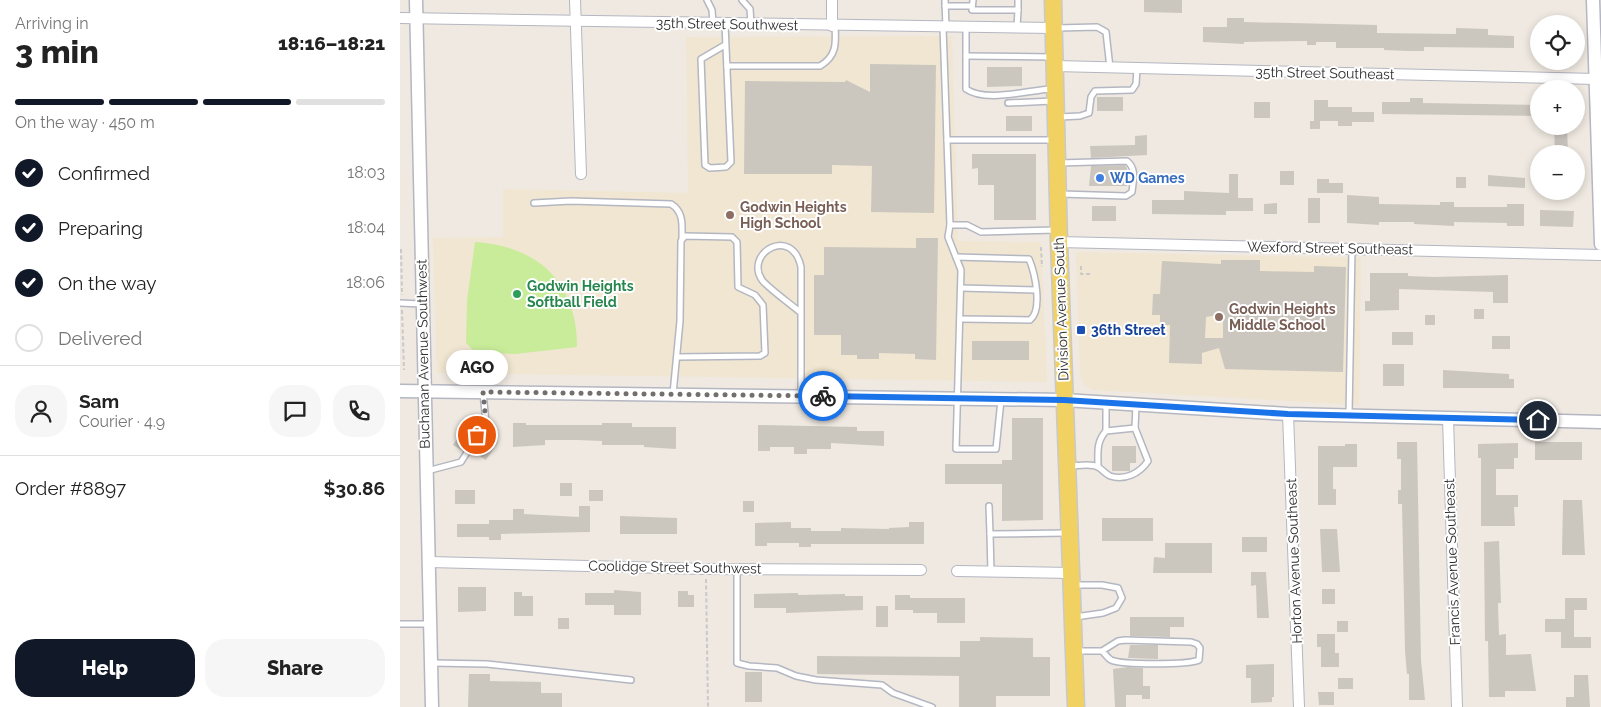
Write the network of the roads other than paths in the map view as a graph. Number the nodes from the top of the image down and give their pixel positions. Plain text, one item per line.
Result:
1 (416, 0) edge
2 (575, 0) edge
3 (707, 0) edge
4 (742, 0) edge
5 (832, 0) edge
6 (945, 0) edge
7 (1018, 0) edge
8 (1053, 0) edge
9 (1593, 0) edge
10 (972, 3) edge
11 (946, 6) junction
12 (1018, 10) junction
13 (400, 18) edge
14 (417, 18) junction
15 (576, 22) junction
16 (714, 24) junction
17 (725, 24) junction
18 (751, 24) junction
19 (834, 26) junction
20 (945, 27) junction
21 (966, 27) junction
22 (1017, 28) junction
23 (1054, 28) junction
24 (725, 45) junction
25 (966, 56) junction
26 (1055, 62) junction
27 (728, 66) junction
28 (1110, 68) junction
29 (1137, 68) junction
30 (1596, 79) junction
31 (1056, 102) junction
32 (1008, 103) dead end
33 (1599, 117) edge
34 (947, 140) junction
35 (1056, 140) junction
36 (1057, 163) junction
37 (1600, 165) edge
38 (581, 174) dead end
39 (1058, 194) junction
40 (534, 203) dead end
41 (950, 224) junction
42 (1059, 236) junction
43 (682, 238) junction
44 (1601, 244) edge
45 (1352, 249) junction
46 (1601, 255) edge
47 (956, 256) junction
48 (961, 288) junction
49 (1036, 290) junction
50 (400, 303) edge
51 (422, 304) junction
52 (801, 313) junction
53 (960, 319) junction
54 (677, 357) junction
55 (400, 391) edge
56 (424, 391) junction
57 (483, 392) junction
58 (673, 395) junction
59 (800, 396) junction
60 (958, 398) junction
61 (1001, 399) junction
62 (1064, 400) junction
63 (1106, 403) junction
64 (1136, 405) junction
65 (1288, 414) junction
66 (1349, 416) junction
67 (1448, 418) junction
68 (1601, 422) edge
69 (1135, 428) junction
70 (1106, 431) junction
71 (1067, 466) junction
72 (1098, 467) junction
73 (426, 471) junction
74 (989, 506) dead end
75 (1069, 533) junction
76 (990, 534) junction
77 (429, 562) junction
78 (737, 569) junction
79 (921, 570) dead end
80 (957, 571) dead end
81 (990, 572) junction
82 (1071, 579) junction
83 (1072, 618) junction
84 (400, 624) edge
85 (430, 624) junction
86 (1102, 651) junction
87 (1074, 652) junction
88 (431, 664) junction
89 (631, 680) dead end
90 (432, 707) edge
91 (932, 707) edge
92 (1076, 707) edge
93 (1299, 707) edge
94 (1457, 707) edge

1 - 14 street, Buchanan Avenue Southwest
2 - 15 street
3 - 16 lane
4 - 18 lane
5 - 19 street
6 - 11 lane
7 - 12 lane
8 - 23 main road, Division Avenue South
9 - 30 street
10 - 11 lane
10 - 12 lane
11 - 20 lane
12 - 22 lane
13 - 14 street, 35th Street Southwest
14 - 15 street, 35th Street Southwest
14 - 51 street, Buchanan Avenue Southwest
15 - 16 street, 35th Street Southwest
15 - 38 street
16 - 17 street, 35th Street Southwest
17 - 18 street, 35th Street Southwest
17 - 24 lane
18 - 19 street, 35th Street Southwest
19 - 20 street, 35th Street Southwest
19 - 27 lane
20 - 21 street, 35th Street Southwest
20 - 34 lane
21 - 22 street, 35th Street Southwest
21 - 25 lane
22 - 23 street, 35th Street Southwest
23 - 26 main road, Division Avenue South
23 - 28 lane
24 - 27 lane
24 - 27 lane
25 - 26 lane
25 - 31 lane
26 - 28 street, 35th Street Southeast
26 - 31 main road, Division Avenue South
28 - 29 street, 35th Street Southeast
29 - 30 street, 35th Street Southeast
29 - 31 lane
30 - 33 street
31 - 32 lane
31 - 35 main road, Division Avenue South
33 - 37 street
34 - 35 lane
34 - 41 lane
35 - 36 main road, Division Avenue South
36 - 39 main road, Division Avenue South
36 - 39 lane
37 - 44 street
39 - 42 main road, Division Avenue South
40 - 43 lane
41 - 42 lane
41 - 47 lane
42 - 45 street, Wexford Street Southeast
42 - 62 main road, Division Avenue South
43 - 54 lane
43 - 54 lane
45 - 46 street, Wexford Street Southeast
45 - 66 lane
47 - 48 lane
47 - 49 lane
48 - 49 lane
48 - 53 lane
49 - 53 lane
50 - 51 lane
51 - 56 street, Buchanan Avenue Southwest
52 - 52 lane
52 - 59 lane
53 - 60 lane
54 - 58 lane
55 - 56 street
56 - 57 street
56 - 73 street, Buchanan Avenue Southwest
57 - 58 street
57 - 73 lane
58 - 59 street
59 - 60 street
60 - 61 street
60 - 61 lane
61 - 62 street
62 - 63 street
62 - 71 main road, Division Avenue South
63 - 64 street
63 - 70 lane
64 - 65 street
64 - 69 lane
65 - 66 street
65 - 93 street, Horton Avenue Southeast
66 - 67 street
67 - 68 street
67 - 94 street, Francis Avenue Southeast
69 - 70 lane
69 - 72 lane
70 - 72 lane
71 - 72 lane
71 - 75 main road, Division Avenue South
73 - 77 street, Buchanan Avenue Southwest
74 - 76 lane
75 - 76 lane
75 - 82 main road, Division Avenue South
76 - 81 lane
77 - 78 street, Coolidge Street Southwest
77 - 85 street, Buchanan Avenue Southwest
78 - 79 street, Coolidge Street Southwest
78 - 91 lane
80 - 81 street
81 - 82 street
82 - 83 main road, Division Avenue South
82 - 83 lane
83 - 87 main road, Division Avenue South
84 - 85 lane
85 - 88 street, Buchanan Avenue Southwest
86 - 86 lane
86 - 87 lane
87 - 92 main road, Division Avenue South
88 - 89 lane
88 - 90 street, Buchanan Avenue Southwest

